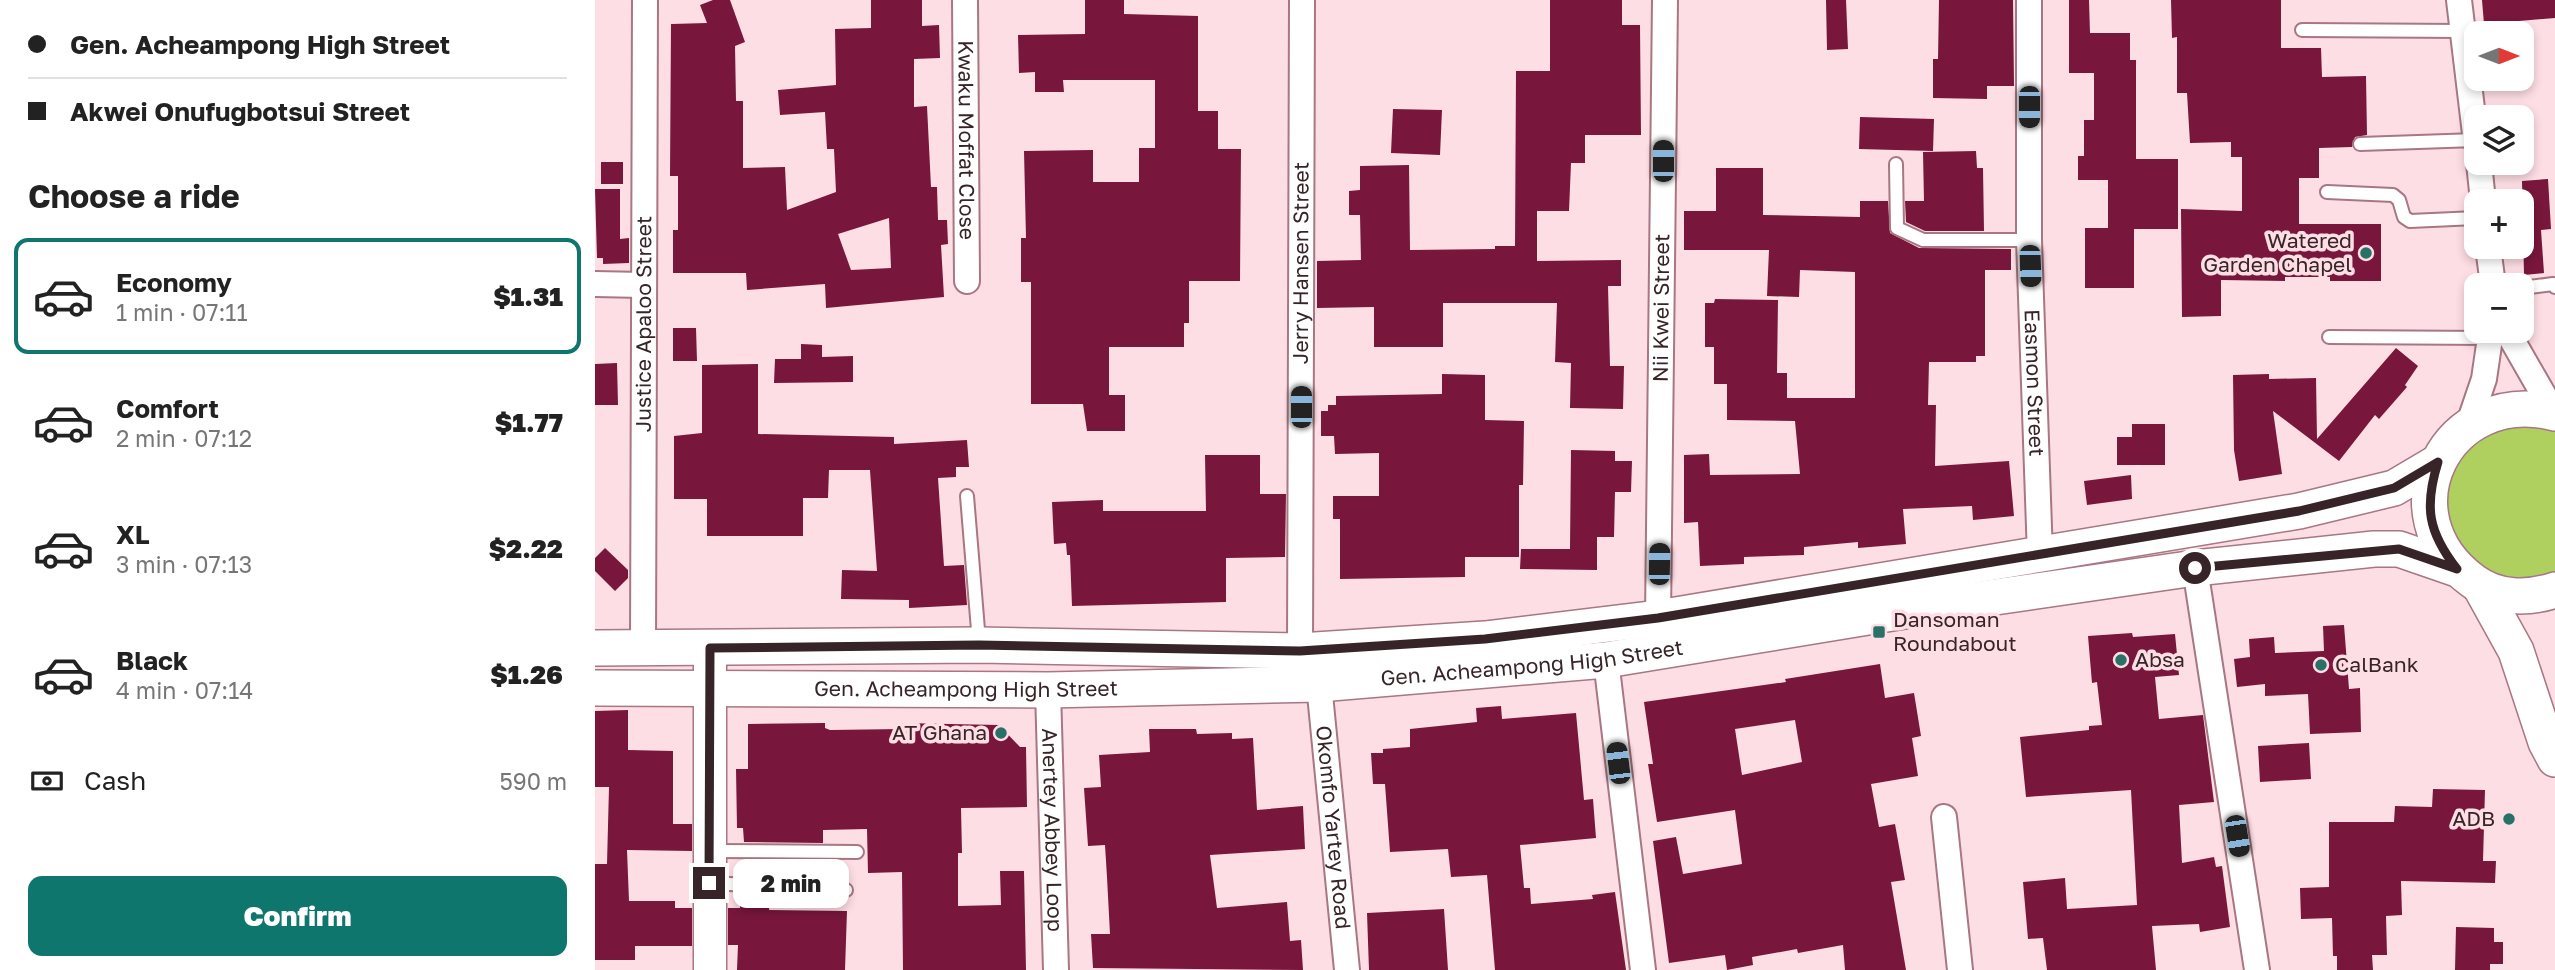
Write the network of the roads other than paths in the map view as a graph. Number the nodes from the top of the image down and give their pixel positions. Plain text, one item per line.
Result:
1 (645, 0) edge
2 (965, 0) edge
3 (1302, 0) edge
4 (1665, 0) edge
5 (2029, 0) edge
6 (2459, 0) edge
7 (2302, 30) dead end
8 (2463, 31) junction
9 (2472, 105) edge
10 (2464, 141) edge
11 (2360, 144) dead end
12 (1896, 164) dead end
13 (2327, 192) dead end
14 (2464, 219) edge
15 (2029, 240) junction
16 (967, 281) dead end
17 (595, 284) edge
18 (643, 285) junction
19 (2554, 285) edge
20 (2534, 287) edge
21 (2464, 334) edge
22 (2329, 337) dead end
23 (2493, 343) edge
24 (2503, 343) edge
25 (2554, 413) edge
26 (2468, 426) junction
27 (2438, 462) junction
28 (967, 496) dead end
29 (2040, 556) junction
30 (2195, 568) junction
31 (2468, 578) junction
32 (2555, 590) edge
33 (1658, 618) junction
34 (979, 645) junction
35 (595, 648) edge
36 (643, 648) junction
37 (710, 648) junction
38 (1300, 651) junction
39 (1606, 660) junction
40 (1319, 684) junction
41 (595, 688) edge
42 (709, 690) junction
43 (1048, 690) junction
44 (2555, 759) edge
45 (1944, 817) dead end
46 (709, 851) junction
47 (857, 852) dead end
48 (709, 883) junction
49 (846, 890) dead end
50 (709, 970) edge
51 (1056, 970) edge
52 (1347, 970) edge
53 (1643, 970) edge
54 (1960, 970) edge
55 (2257, 970) edge

1 - 18 street, Justice Apaloo Street
2 - 16 street, Kwaku Moffat Close
3 - 38 street, Jerry Hansen Street
4 - 33 street, Nii Kwei Street
5 - 15 street, Easmon Street
6 - 8 street
7 - 8 lane
8 - 9 street
10 - 11 lane
12 - 15 lane
13 - 14 lane
15 - 29 street, Easmon Street
17 - 18 street
18 - 36 street, Justice Apaloo Street
19 - 20 lane
21 - 22 lane
23 - 26 street
24 - 25 street
25 - 26 main road
26 - 27 main road
27 - 29 main road, Gen. Acheampong High Street
27 - 31 main road
28 - 34 lane
29 - 33 main road, Gen. Acheampong High Street
30 - 31 main road, Gen. Acheampong High Street
30 - 39 main road, Gen. Acheampong High Street
30 - 55 street
31 - 32 main road
31 - 44 main road
33 - 38 main road, Gen. Acheampong High Street
34 - 37 main road, Gen. Acheampong High Street
34 - 38 main road, Gen. Acheampong High Street
35 - 36 main road, Gen. Acheampong High Street
36 - 37 main road, Gen. Acheampong High Street
37 - 42 street
39 - 40 main road, Gen. Acheampong High Street
39 - 53 street
40 - 43 main road, Gen. Acheampong High Street
40 - 52 street, Okomfo Yartey Road
41 - 42 main road, Gen. Acheampong High Street
42 - 43 main road, Gen. Acheampong High Street
42 - 46 street
43 - 51 street, Anertey Abbey Loop
45 - 54 street
46 - 47 lane
46 - 48 street
48 - 49 lane
48 - 50 street

